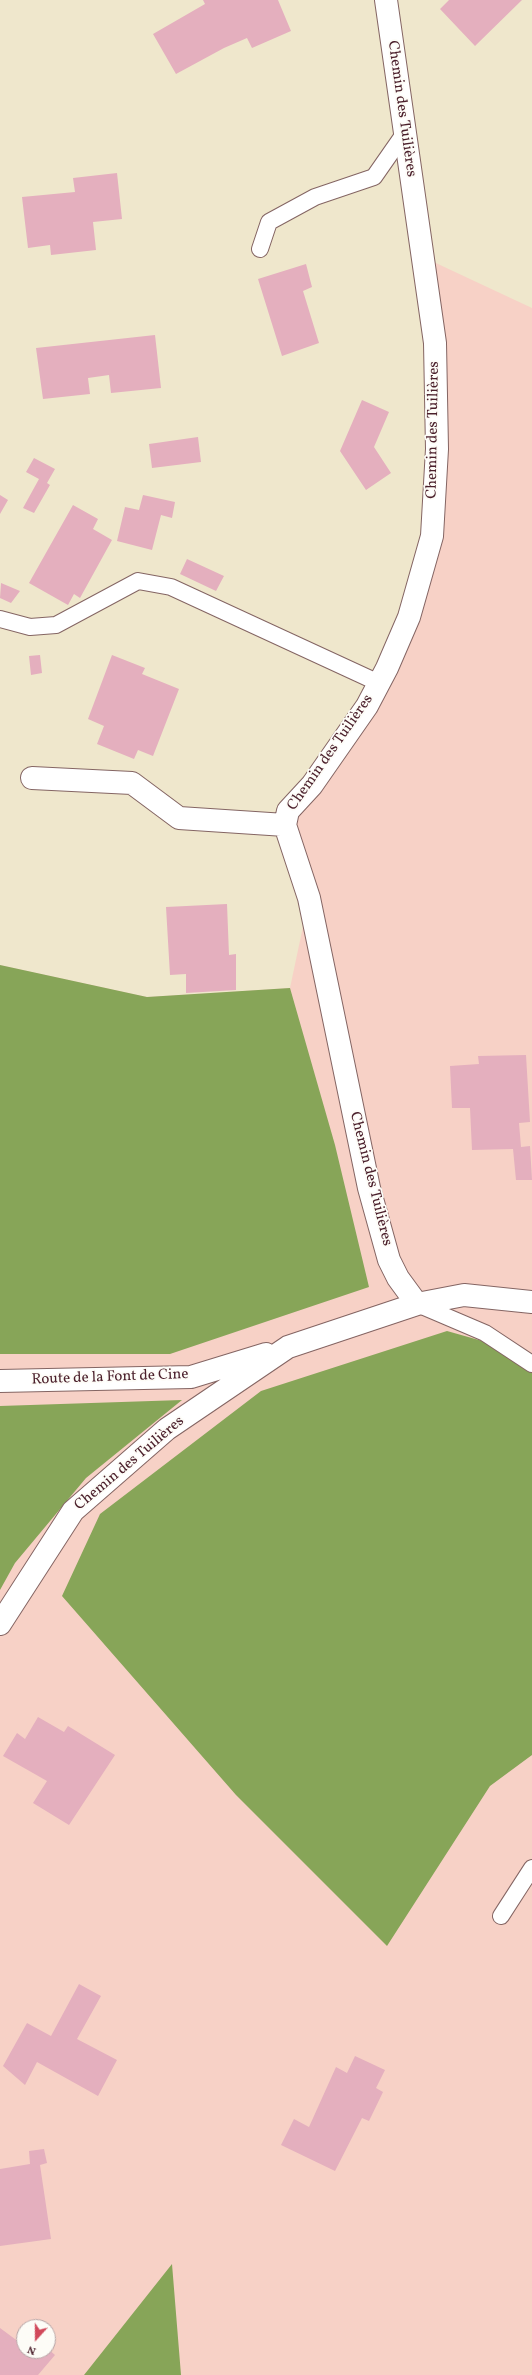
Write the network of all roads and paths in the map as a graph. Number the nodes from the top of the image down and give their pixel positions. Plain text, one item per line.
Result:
1 (386, 0) edge
2 (404, 134) junction
3 (260, 249) dead end
4 (0, 618) edge
5 (379, 683) junction
6 (32, 778) dead end
7 (285, 825) junction
8 (532, 1302) edge
9 (417, 1304) junction
10 (288, 1347) junction
11 (532, 1364) edge
12 (0, 1381) edge
13 (0, 1624) edge
14 (532, 1868) edge
15 (501, 1916) dead end

1 - 2 street, Chemin des Tuilières
2 - 3 lane
2 - 5 street, Chemin des Tuilières
4 - 5 lane
5 - 7 street, Chemin des Tuilières
6 - 7 street, Chemin des Tuilières
7 - 9 street, Chemin des Tuilières
8 - 9 street
9 - 10 street, Chemin des Tuilières
9 - 11 lane
10 - 12 street, Route de la Font de Cine
10 - 13 street, Chemin des Tuilières
14 - 15 lane

